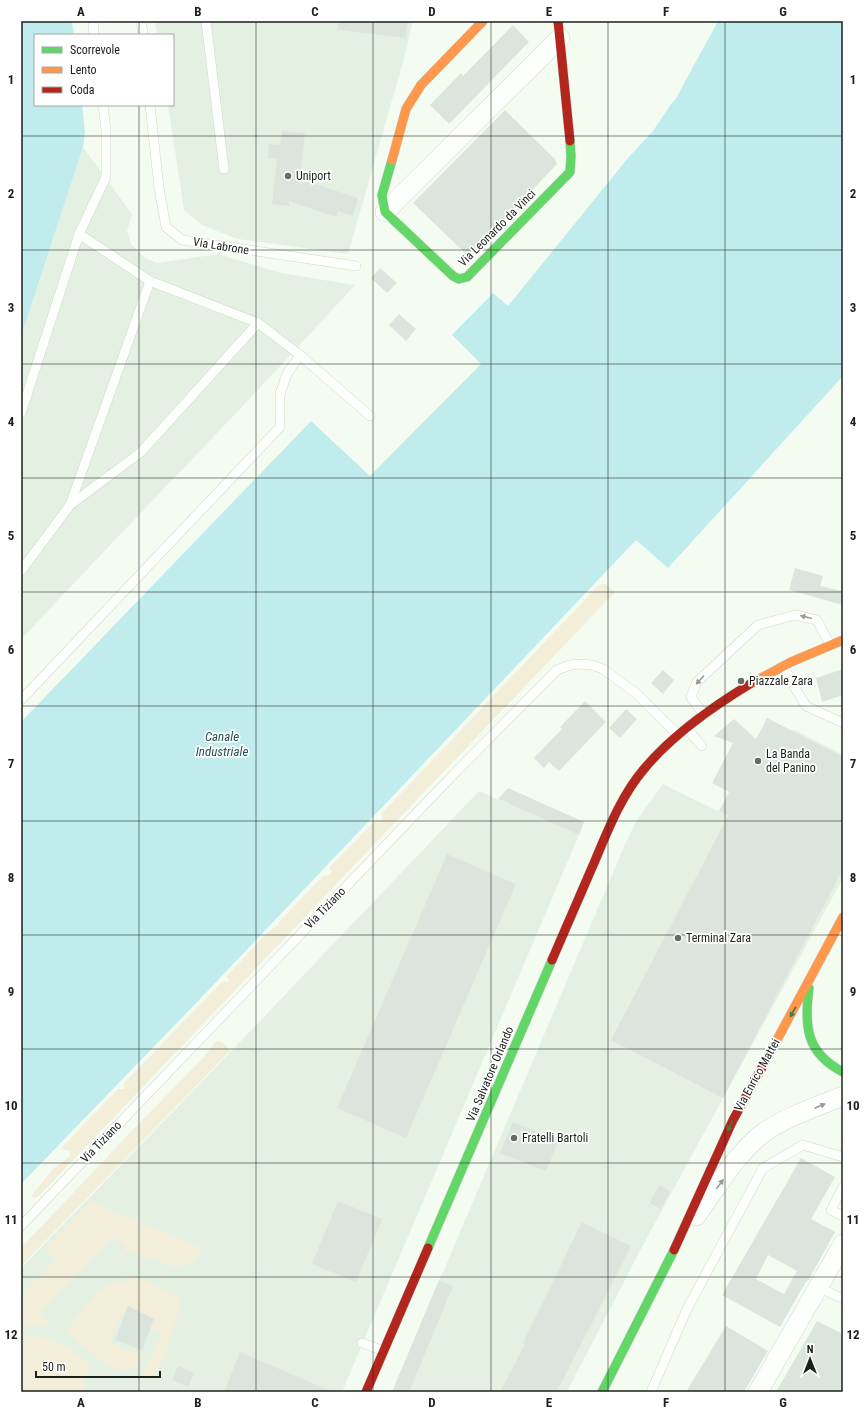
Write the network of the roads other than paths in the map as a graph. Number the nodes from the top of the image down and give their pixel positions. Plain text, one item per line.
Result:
1 (93, 21) edge
2 (141, 21) edge
3 (206, 21) edge
4 (483, 21) edge
5 (559, 29) edge
6 (94, 34) edge
7 (143, 34) edge
8 (103, 106) edge
9 (150, 106) edge
10 (224, 169) dead end
11 (385, 212) junction
12 (79, 234) junction
13 (356, 266) dead end
14 (150, 280) junction
15 (258, 323) junction
16 (300, 355) junction
17 (21, 413) edge
18 (370, 416) dead end
19 (70, 504) junction
20 (21, 571) edge
21 (843, 640) edge
22 (830, 645) junction
23 (784, 667) junction
24 (21, 700) edge
25 (704, 715) junction
26 (843, 723) edge
27 (686, 728) junction
28 (678, 735) junction
29 (702, 746) dead end
30 (843, 917) edge
31 (812, 977) junction
32 (841, 1072) edge
33 (843, 1096) edge
34 (843, 1157) edge
35 (843, 1187) edge
36 (843, 1216) edge
37 (21, 1226) edge
38 (680, 1238) junction
39 (843, 1244) edge
40 (819, 1287) junction
41 (838, 1297) dead end
42 (362, 1343) dead end
43 (384, 1351) junction
44 (366, 1392) edge
45 (602, 1392) edge
46 (651, 1392) edge
47 (758, 1392) edge

1 - 6 lane
2 - 7 lane
3 - 10 lane
4 - 11 main road
5 - 11 street
5 - 11 main road, Via Leonardo da Vinci
8 - 12 lane
9 - 13 lane, Via Labrone
12 - 14 lane
12 - 17 lane
14 - 15 lane
14 - 19 lane
15 - 16 lane
15 - 19 lane
16 - 18 lane
16 - 24 lane
19 - 20 lane
21 - 22 main road
22 - 23 main road
22 -> 25 lane
23 - 25 main road
23 - 26 lane
25 - 27 main road
27 - 28 main road
27 - 29 lane
28 - 37 lane, Via Tiziano
28 - 43 main road, Via Salvatore Orlando
30 - 31 main road, Via Enrico Mattei
31 - 32 main road
31 -> 38 main road, Via Enrico Mattei
38 -> 33 street, Via Enrico Mattei
34 - 46 lane
35 - 36 lane
38 - 45 main road, Via Enrico Mattei
39 - 40 street
40 - 41 lane
40 - 47 street
42 - 43 lane
43 - 44 main road, Via Salvatore Orlando

